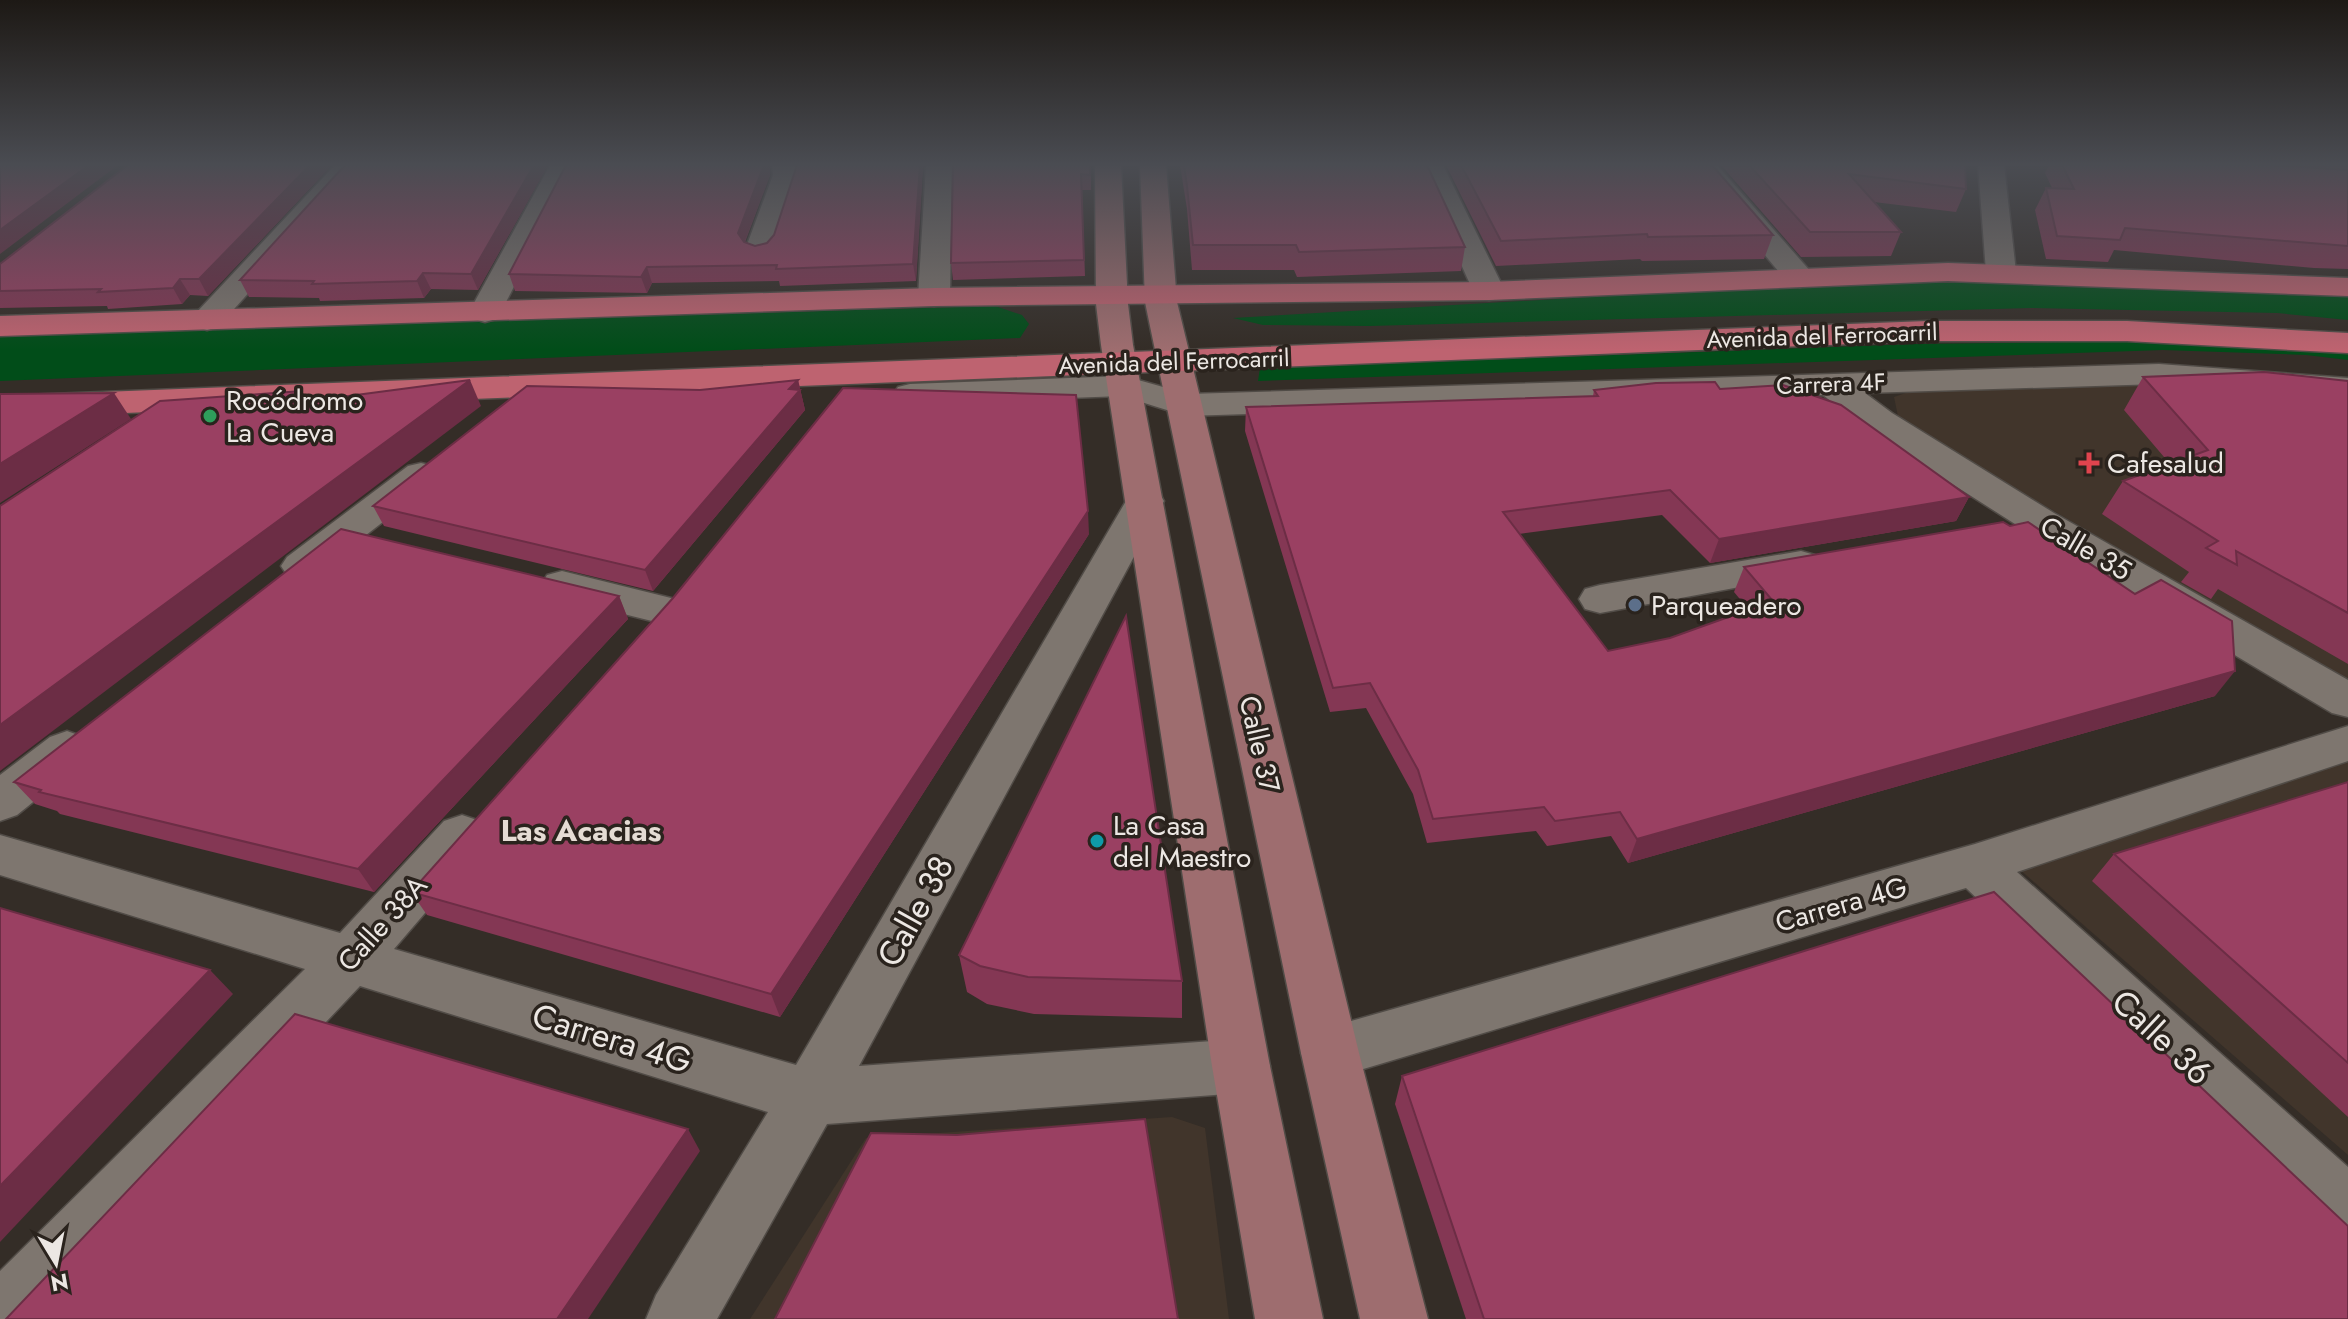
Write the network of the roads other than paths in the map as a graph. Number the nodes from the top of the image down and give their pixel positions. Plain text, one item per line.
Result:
1 (293, 227) edge
2 (530, 227) edge
3 (768, 227) edge
4 (937, 227) edge
5 (1110, 227) edge
6 (1156, 227) edge
7 (1459, 227) edge
8 (1756, 227) edge
9 (1997, 227) edge
10 (760, 250) edge
11 (2001, 272) junction
12 (1800, 278) junction
13 (2348, 287) edge
14 (1489, 291) junction
15 (1160, 293) junction
16 (1112, 294) junction
17 (934, 297) junction
18 (485, 312) junction
19 (207, 320) junction
20 (0, 326) edge
21 (2348, 343) edge
22 (1122, 375) junction
23 (1180, 384) junction
24 (1831, 384) junction
25 (534, 386) junction
26 (2348, 388) edge
27 (188, 400) junction
28 (0, 407) edge
29 (824, 413) edge
30 (483, 425) edge
31 (138, 433) edge
32 (445, 455) edge
33 (1145, 501) junction
34 (2040, 522) junction
35 (344, 533) junction
36 (1978, 533) edge
37 (390, 544) edge
38 (1840, 557) edge
39 (694, 573) edge
40 (527, 577) edge
41 (268, 592) edge
42 (1600, 599) dead end
43 (664, 610) junction
44 (633, 645) edge
45 (1242, 666) junction
46 (1174, 671) junction
47 (2348, 701) edge
48 (98, 726) edge
49 (2348, 743) edge
50 (0, 802) edge
51 (486, 808) edge
52 (0, 855) edge
53 (1975, 865) junction
54 (350, 960) junction
55 (1330, 1053) junction
56 (1241, 1066) junction
57 (810, 1097) junction
58 (2348, 1209) edge
59 (0, 1318) edge
60 (680, 1319) edge
61 (1289, 1319) edge
62 (1394, 1319) edge

1 - 19 street
2 - 18 street
3 - 10 street
4 - 17 street
5 - 16 main road
6 - 15 main road, Calle 37
7 - 14 street
8 - 12 street
9 - 11 street
11 - 12 main road
11 - 13 main road
12 - 14 main road
14 - 15 main road
15 - 16 main road
15 - 23 main road, Calle 37
16 - 17 main road
16 - 22 main road
17 - 18 main road
18 - 19 main road
19 - 20 main road
21 - 23 main road, Avenida del Ferrocarril
22 - 23 street, Carrera 4F
22 - 25 main road, Avenida del Ferrocarril
22 - 29 street
22 - 33 main road
23 - 24 street, Carrera 4F
23 - 45 main road, Calle 37
24 - 26 street, Carrera 4F
24 - 34 street, Calle 35
25 - 27 main road, Avenida del Ferrocarril
25 - 30 street
27 - 28 main road, Avenida del Ferrocarril
27 - 31 street
32 - 35 street
33 - 46 main road
33 - 57 street, Calle 38
34 - 36 street
34 - 47 street, Calle 35
35 - 37 street
35 - 41 street
38 - 42 street
39 - 43 street
40 - 43 street
43 - 44 street
45 - 46 main road
45 - 55 main road, Calle 37
46 - 56 main road
48 - 50 street
49 - 53 street, Carrera 4G
51 - 54 street, Calle 38A
52 - 54 street, Carrera 4G
53 - 55 street, Carrera 4G
53 - 58 street, Calle 36
54 - 57 street, Carrera 4G
54 - 59 street, Calle 38A
55 - 62 main road, Calle 37
56 - 57 street, Carrera 4G
56 - 61 main road
57 - 60 street, Calle 38

